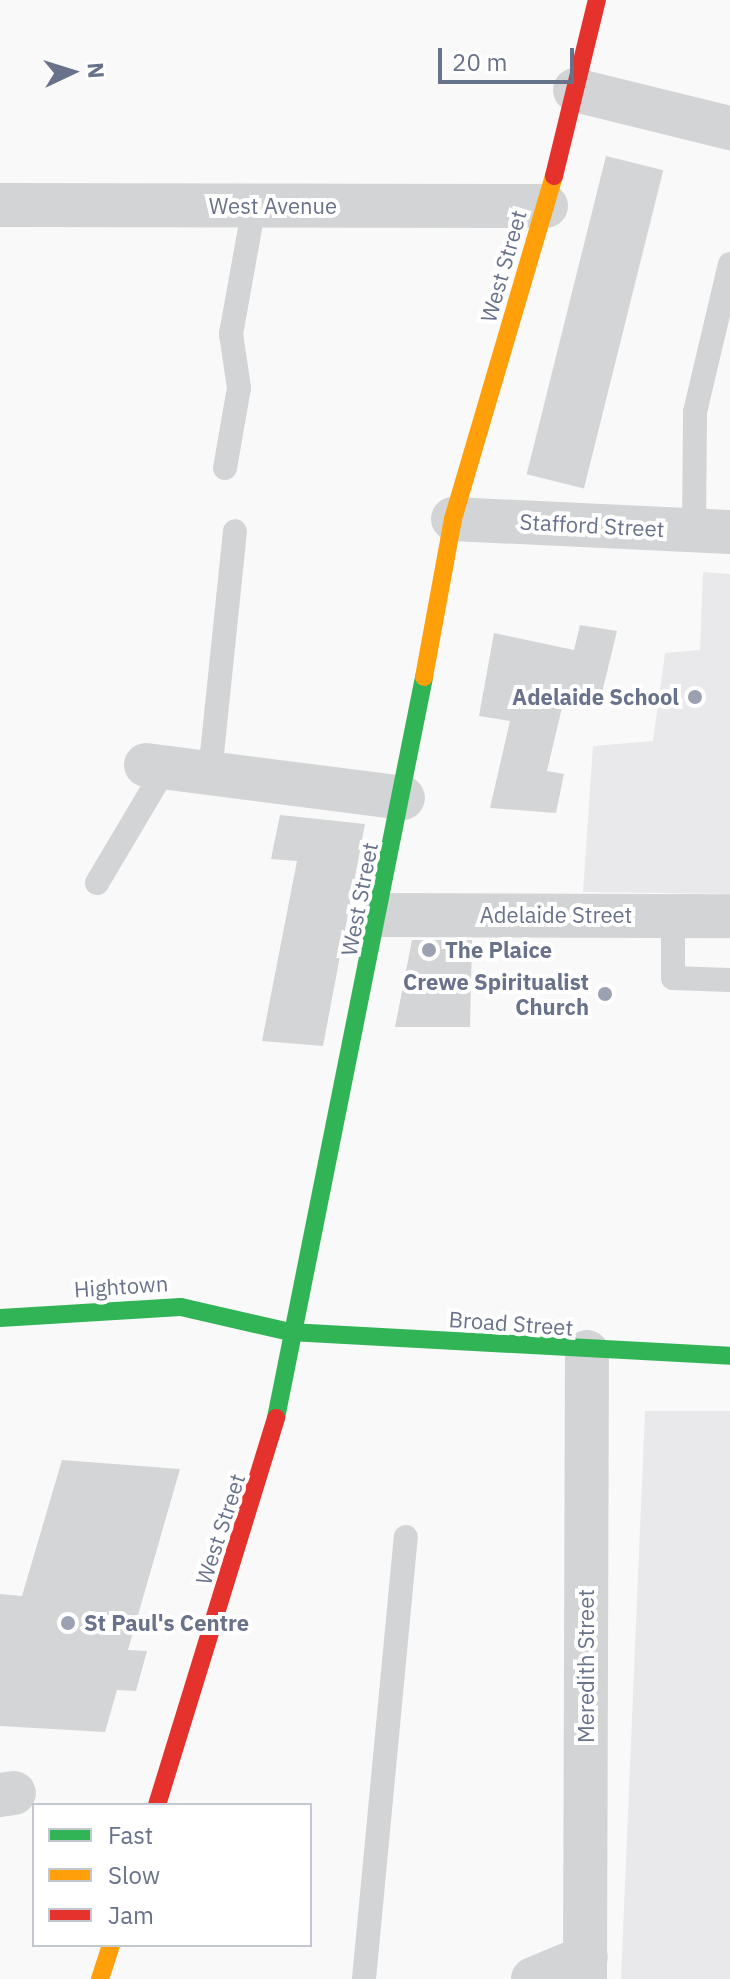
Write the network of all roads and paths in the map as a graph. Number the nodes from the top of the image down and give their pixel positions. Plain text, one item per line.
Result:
1 (597, 0) edge
2 (575, 90) junction
3 (730, 128) edge
4 (0, 205) edge
5 (254, 206) junction
6 (546, 206) junction
7 (730, 264) edge
8 (225, 468) dead end
9 (453, 519) junction
10 (235, 531) dead end
11 (712, 531) edge
12 (156, 766) joint
13 (210, 773) junction
14 (403, 798) junction
15 (97, 883) dead end
16 (381, 915) junction
17 (673, 916) junction
18 (730, 916) edge
19 (730, 980) edge
20 (0, 1318) edge
21 (290, 1332) junction
22 (587, 1352) junction
23 (730, 1356) edge
24 (406, 1537) dead end
25 (158, 1803) edge
26 (110, 1947) edge
27 (586, 1968) edge
28 (100, 1979) edge
29 (364, 1979) edge
30 (533, 1979) edge

1 - 2 main road, West Street
2 - 3 street
2 - 6 main road, West Street
4 - 5 street, West Avenue
5 - 6 street, West Avenue
5 - 8 lane
6 - 9 main road, West Street
7 - 11 lane
9 - 11 street, Stafford Street
9 - 14 main road, West Street
10 - 13 lane
12 - 13 street
12 - 15 lane
13 - 14 street
14 - 16 main road, West Street
16 - 17 street, Adelaide Street
16 - 21 main road, West Street
17 - 18 street, Adelaide Street
17 - 19 lane
20 - 21 main road, Hightown
21 - 22 main road, Broad Street
21 - 25 main road, West Street
22 - 23 main road, Broad Street
22 - 27 street, Meredith Street
24 - 29 lane
26 - 28 main road
27 - 30 street

